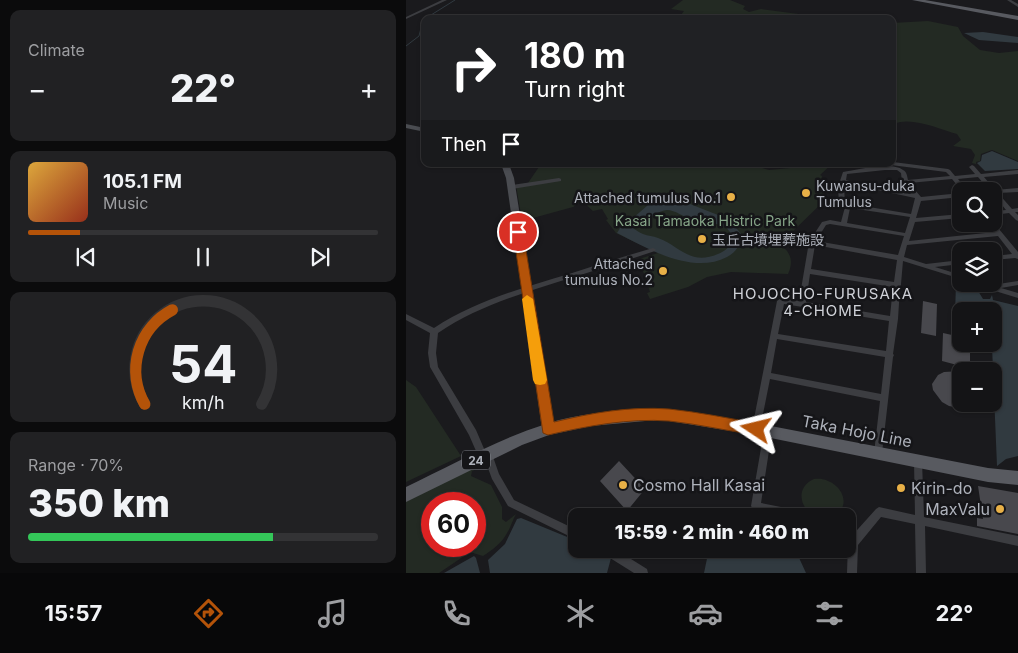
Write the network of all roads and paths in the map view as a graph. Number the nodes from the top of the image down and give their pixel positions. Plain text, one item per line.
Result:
1 (446, 0) edge
2 (916, 0) edge
3 (1009, 0) edge
4 (1018, 6) edge
5 (406, 18) edge
6 (1018, 18) edge
7 (406, 126) edge
8 (421, 129) edge
9 (896, 164) edge
10 (506, 167) edge
11 (877, 167) edge
12 (896, 167) edge
13 (972, 167) dead end
14 (1018, 172) edge
15 (979, 175) junction
16 (954, 178) junction
17 (559, 180) dead end
18 (843, 180) junction
19 (905, 182) junction
20 (957, 182) edge
21 (985, 182) edge
22 (512, 187) junction
23 (1018, 190) edge
24 (1002, 191) edge
25 (952, 196) edge
26 (918, 198) junction
27 (1002, 200) edge
28 (848, 206) junction
29 (1014, 211) edge
30 (952, 216) edge
31 (912, 218) junction
32 (1018, 220) edge
33 (844, 224) junction
34 (999, 234) joint
35 (907, 235) junction
36 (812, 242) junction
37 (905, 243) junction
38 (652, 250) dead end
39 (1017, 256) edge
40 (1002, 257) edge
41 (900, 258) junction
42 (952, 263) edge
43 (926, 266) junction
44 (807, 271) junction
45 (952, 274) edge
46 (1018, 283) edge
47 (898, 285) junction
48 (1002, 285) edge
49 (526, 290) junction
50 (1002, 291) edge
51 (1018, 296) edge
52 (802, 304) junction
53 (406, 317) edge
54 (894, 318) junction
55 (434, 332) junction
56 (775, 336) junction
57 (890, 355) junction
58 (767, 376) junction
59 (884, 398) junction
60 (548, 429) junction
61 (762, 430) junction
62 (878, 453) junction
63 (485, 455) junction
64 (918, 460) junction
65 (1018, 478) edge
66 (406, 495) edge
67 (765, 508) edge
68 (919, 520) junction
69 (568, 531) edge
70 (856, 537) edge
71 (1018, 541) edge
72 (620, 558) edge
73 (851, 558) edge
74 (643, 573) edge
75 (852, 573) edge
76 (921, 573) edge

1 - 5 street
2 - 6 main road
3 - 4 street
7 - 8 street
9 - 16 street
10 - 22 street
11 - 18 street
12 - 19 street
13 - 15 street
14 - 15 street
15 - 16 street
15 - 21 street
16 - 19 street
16 - 20 street
17 - 22 street
18 - 26 street
18 - 28 street
19 - 26 street
22 - 49 street
23 - 24 street
25 - 26 street
26 - 31 street
27 - 29 street
28 - 31 street
28 - 33 street
29 - 32 street
30 - 31 street
31 - 35 street
33 - 35 street
33 - 36 street
34 - 37 street
34 - 39 street
35 - 37 street
36 - 41 street
36 - 44 street
37 - 41 street
38 - 49 street
39 - 40 street
41 - 43 street
41 - 47 street
42 - 43 street
43 - 45 street
44 - 47 street
44 - 52 street
46 - 48 street
47 - 54 street
49 - 55 street
49 - 60 street
50 - 51 street
52 - 54 street
52 - 56 street
53 - 55 street
54 - 57 street
55 - 63 street
56 - 57 street
56 - 58 street
57 - 59 street
58 - 59 street
58 - 61 street
59 - 62 street
60 - 61 main road, Taka Hojo Line / 24
60 - 63 main road, Taka Hojo Line / 24
61 - 62 main road, Taka Hojo Line / 24
61 - 67 street
62 - 64 main road, Taka Hojo Line / 24
63 - 66 main road, Taka Hojo Line / 24
63 - 69 street
64 - 65 main road, Taka Hojo Line / 24
64 - 68 street
68 - 70 street
68 - 71 street
68 - 76 street
72 - 74 street
73 - 75 street

